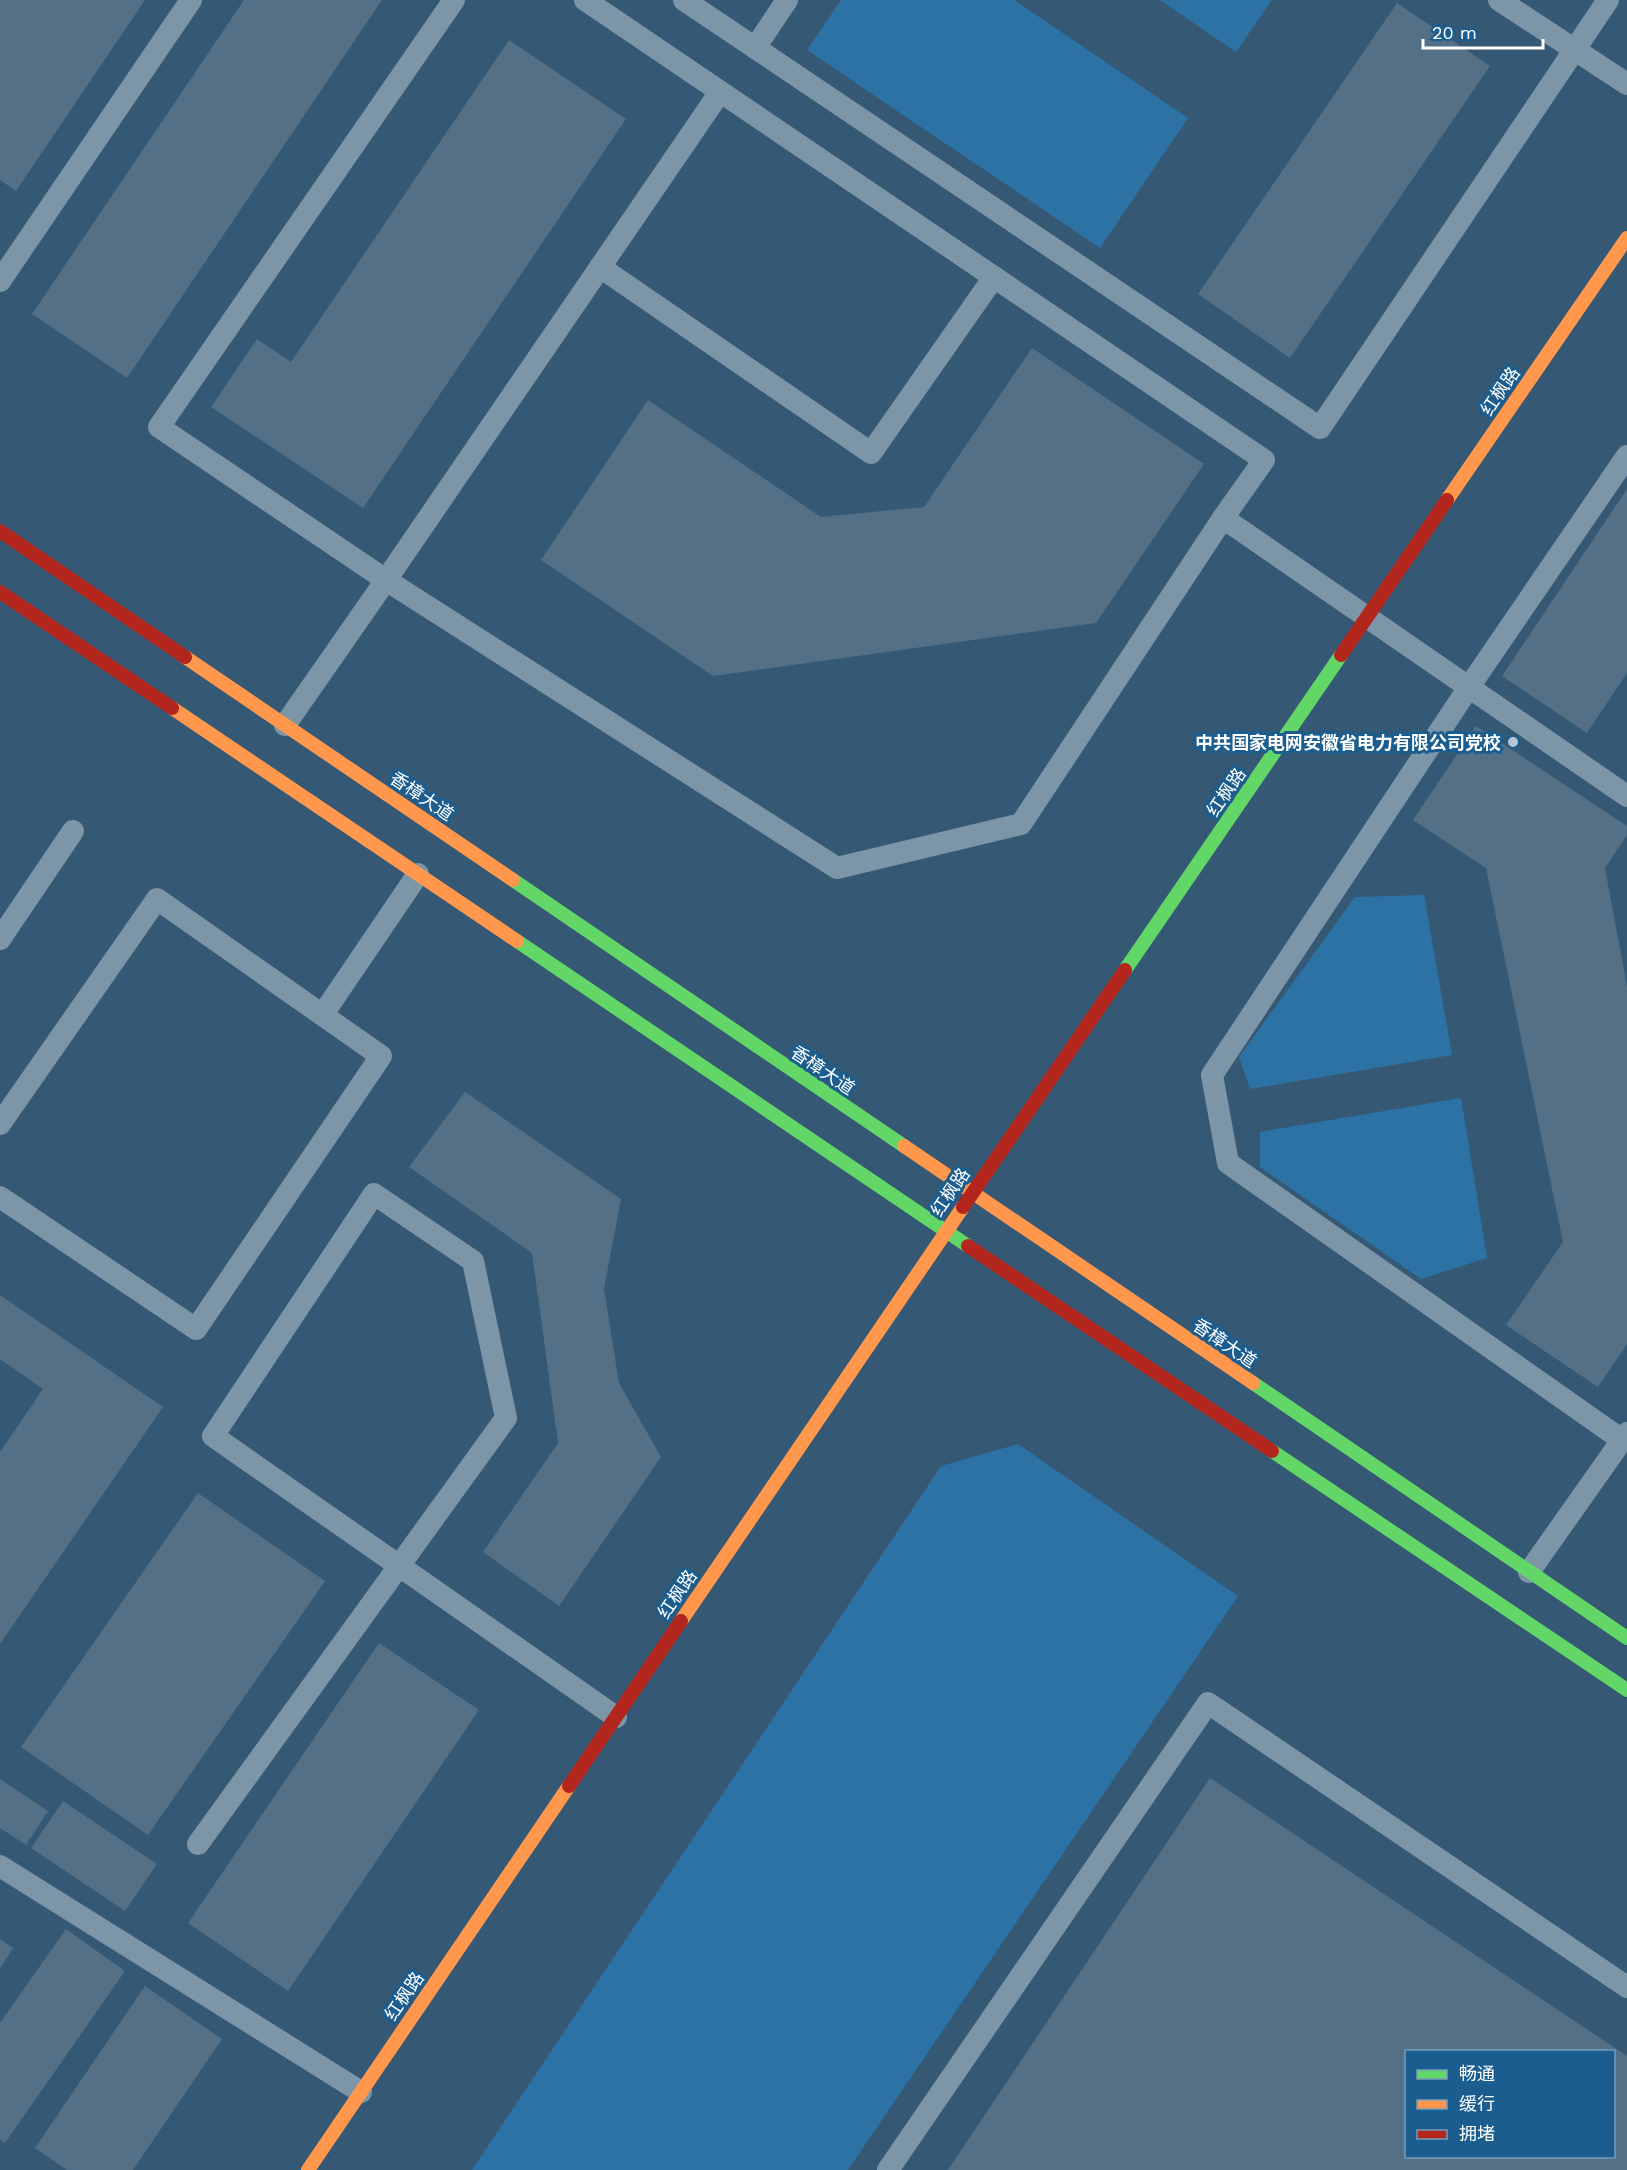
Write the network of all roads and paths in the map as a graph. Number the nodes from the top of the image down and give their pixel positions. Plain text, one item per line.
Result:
1 (191, 0) edge
2 (454, 0) edge
3 (585, 0) edge
4 (684, 0) edge
5 (787, 0) edge
6 (1499, 0) edge
7 (1608, 0) edge
8 (755, 48) junction
9 (1574, 50) junction
10 (1627, 84) edge
11 (720, 92) junction
12 (1627, 238) edge
13 (600, 267) junction
14 (994, 277) junction
15 (0, 281) edge
16 (1627, 456) edge
17 (1223, 518) junction
18 (0, 531) edge
19 (386, 580) junction
20 (0, 592) edge
21 (1368, 617) junction
22 (1469, 687) junction
23 (285, 725) junction
24 (1627, 796) edge
25 (73, 831) dead end
26 (418, 874) junction
27 (0, 939) edge
28 (323, 1014) junction
29 (0, 1124) edge
30 (972, 1193) junction
31 (0, 1197) edge
32 (946, 1231) junction
33 (1625, 1436) edge
34 (399, 1566) junction
35 (1529, 1572) junction
36 (1627, 1638) edge
37 (1627, 1690) edge
38 (616, 1717) junction
39 (198, 1844) dead end
40 (0, 1866) edge
41 (1627, 1987) edge
42 (361, 2092) junction
43 (308, 2170) edge
44 (888, 2170) edge

1 - 15 lane
2 - 19 lane
3 - 11 lane
4 - 8 lane
5 - 8 lane
6 - 9 lane
7 - 9 lane
8 - 9 lane
9 - 10 lane
11 - 13 lane
11 - 14 lane
12 - 21 main road, 红枫路
13 - 14 lane
13 - 19 lane
14 - 17 lane
16 - 22 lane
17 - 19 lane
17 - 21 lane
18 - 23 main road, 香樟大道
19 - 23 lane
20 - 26 main road
21 - 22 lane
21 - 30 main road, 红枫路
22 - 24 lane
22 - 33 lane
23 - 30 main road, 香樟大道
25 - 27 lane
26 - 28 lane
26 - 32 main road
28 - 29 lane
28 - 31 lane
30 - 32 main road, 红枫路
30 - 35 main road, 香樟大道
32 - 37 main road
32 - 38 main road, 红枫路
33 - 35 lane
34 - 34 lane
34 - 38 lane
34 - 39 lane
35 - 36 main road, 香樟大道
38 - 42 main road, 红枫路
40 - 42 lane
41 - 44 lane
42 - 43 main road, 红枫路

